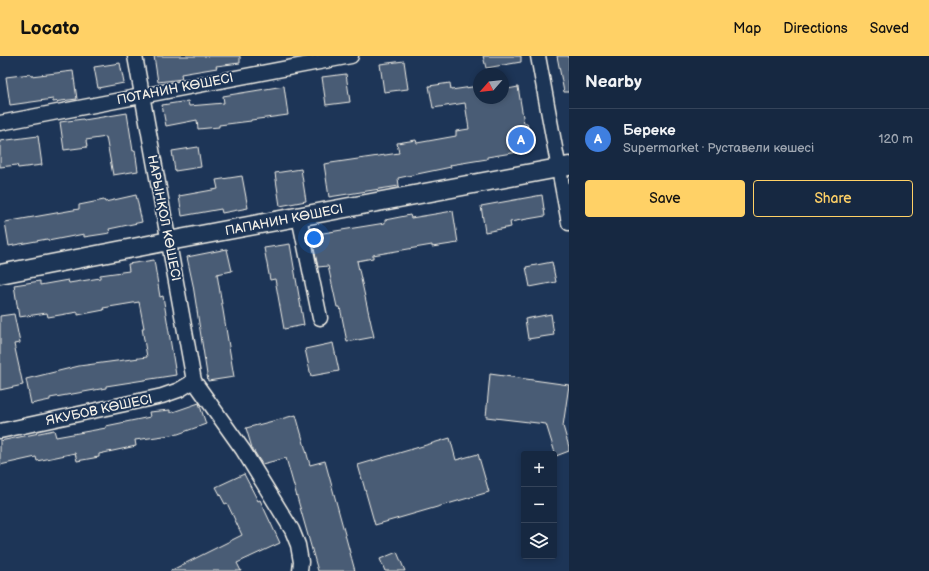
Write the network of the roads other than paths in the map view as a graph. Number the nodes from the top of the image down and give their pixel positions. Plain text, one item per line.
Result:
1 (135, 56) edge
2 (351, 56) edge
3 (538, 56) edge
4 (141, 96) junction
5 (0, 123) edge
6 (564, 167) edge
7 (299, 217) junction
8 (569, 223) edge
9 (169, 241) junction
10 (0, 274) edge
11 (320, 318) dead end
12 (194, 381) junction
13 (0, 431) edge
14 (300, 571) edge

1 - 4 street, НАРЫНҚОЛ КӨШЕСІ
2 - 4 street, ПОТАНИН КӨШЕСІ
3 - 6 street
4 - 5 street, ПОТАНИН КӨШЕСІ
4 - 9 street, НАРЫНҚОЛ КӨШЕСІ
6 - 7 main road, ПАПАНИН КӨШЕСІ
6 - 8 street
7 - 9 main road, ПАПАНИН КӨШЕСІ
7 - 11 street
9 - 10 main road, ПАПАНИН КӨШЕСІ
9 - 12 street, НАРЫНҚОЛ КӨШЕСІ
12 - 13 street, ЯКУБОВ КӨШЕСІ
12 - 14 street

